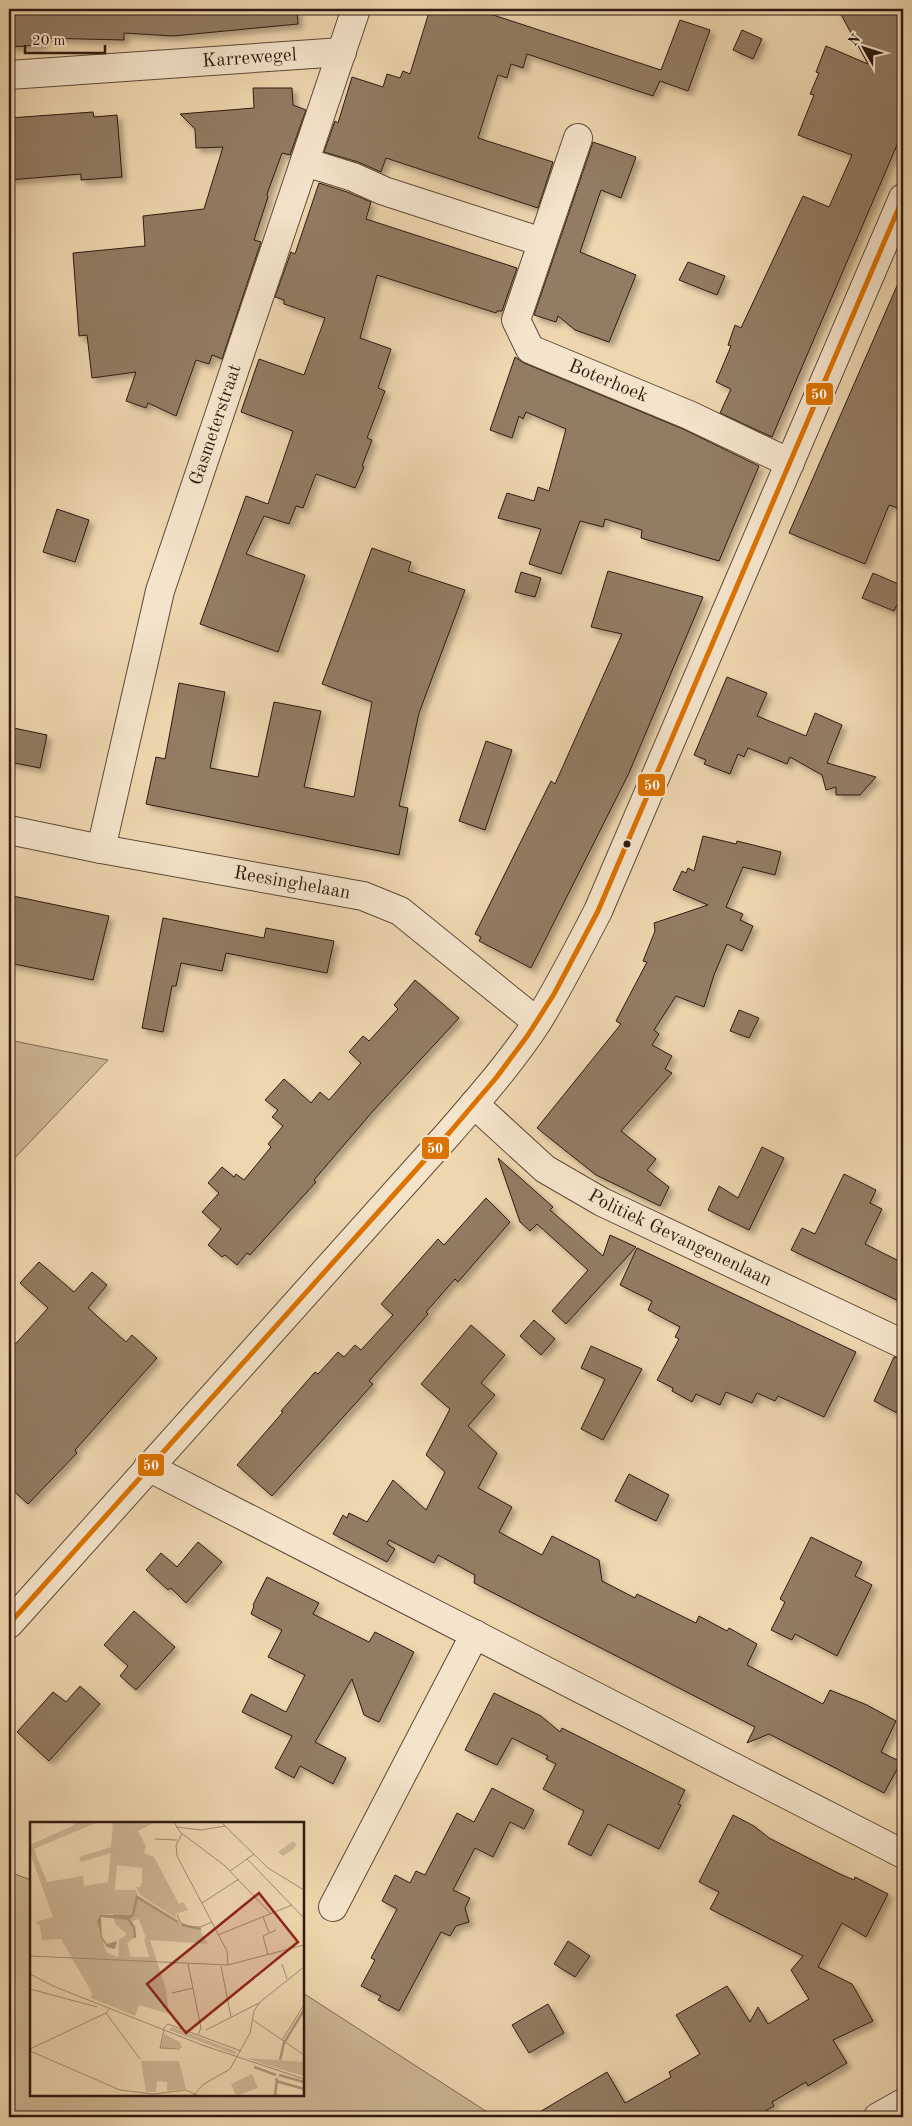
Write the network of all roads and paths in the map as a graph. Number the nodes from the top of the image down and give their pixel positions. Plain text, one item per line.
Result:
1 (356, 9) edge
2 (342, 52) junction
3 (9, 75) edge
4 (578, 138) dead end
5 (304, 162) junction
6 (903, 198) edge
7 (542, 242) junction
8 (790, 463) junction
9 (9, 830) edge
10 (101, 849) junction
11 (537, 1022) junction
12 (474, 1104) junction
13 (903, 1344) edge
14 (148, 1467) junction
15 (9, 1624) edge
16 (475, 1634) junction
17 (903, 1854) edge
18 (333, 1907) dead end
19 (903, 2103) edge
20 (878, 2117) edge

1 - 2 street, Gasmeterstraat
2 - 3 street, Karrewegel
2 - 5 street, Gasmeterstraat
4 - 7 street, Boterhoek
5 - 7 street
5 - 10 street, Gasmeterstraat
6 - 8 street
7 - 8 street, Boterhoek
8 - 11 street
9 - 10 street, Reesinghelaan
10 - 11 street, Reesinghelaan
11 - 12 street
12 - 13 street, Politiek Gevangenenlaan
12 - 14 street
14 - 15 street
14 - 16 street
16 - 17 street
16 - 18 street
19 - 20 street

